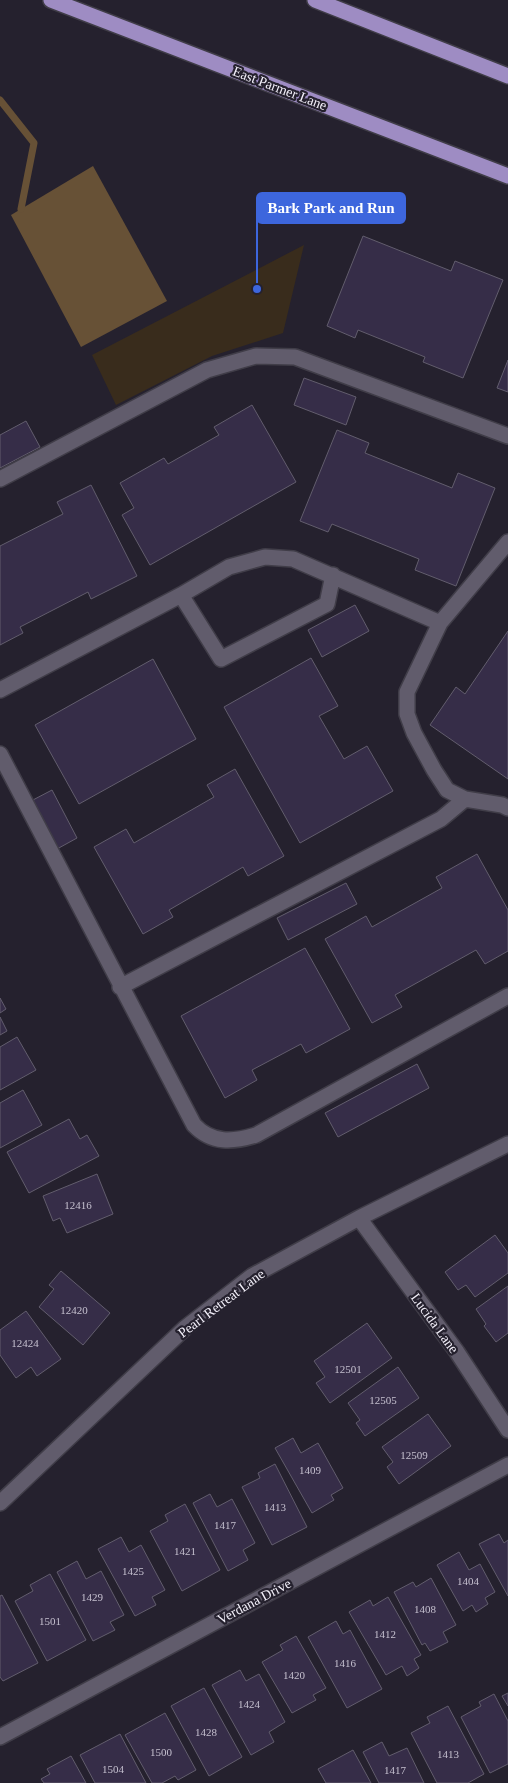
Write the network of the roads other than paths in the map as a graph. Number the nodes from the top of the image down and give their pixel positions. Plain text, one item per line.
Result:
1 (51, 0) edge
2 (315, 0) edge
3 (508, 76) edge
4 (508, 176) edge
5 (508, 436) edge
6 (0, 479) edge
7 (508, 542) edge
8 (333, 575) junction
9 (181, 595) junction
10 (440, 623) junction
11 (0, 690) edge
12 (0, 754) edge
13 (465, 799) junction
14 (508, 808) edge
15 (120, 987) junction
16 (508, 996) edge
17 (508, 1144) edge
18 (359, 1218) junction
19 (508, 1430) edge
20 (508, 1465) edge
21 (0, 1503) edge
22 (0, 1737) edge

1 - 4 main road, East Parmer Lane
2 - 3 main road
5 - 6 street
7 - 10 street
8 - 9 street
8 - 9 street
8 - 10 street
9 - 11 street
10 - 13 street
12 - 15 street
13 - 14 street
13 - 15 street
15 - 16 street
17 - 18 street, Pearl Retreat Lane
18 - 19 street, Lucida Lane
18 - 21 street, Pearl Retreat Lane
20 - 22 street, Verdana Drive

